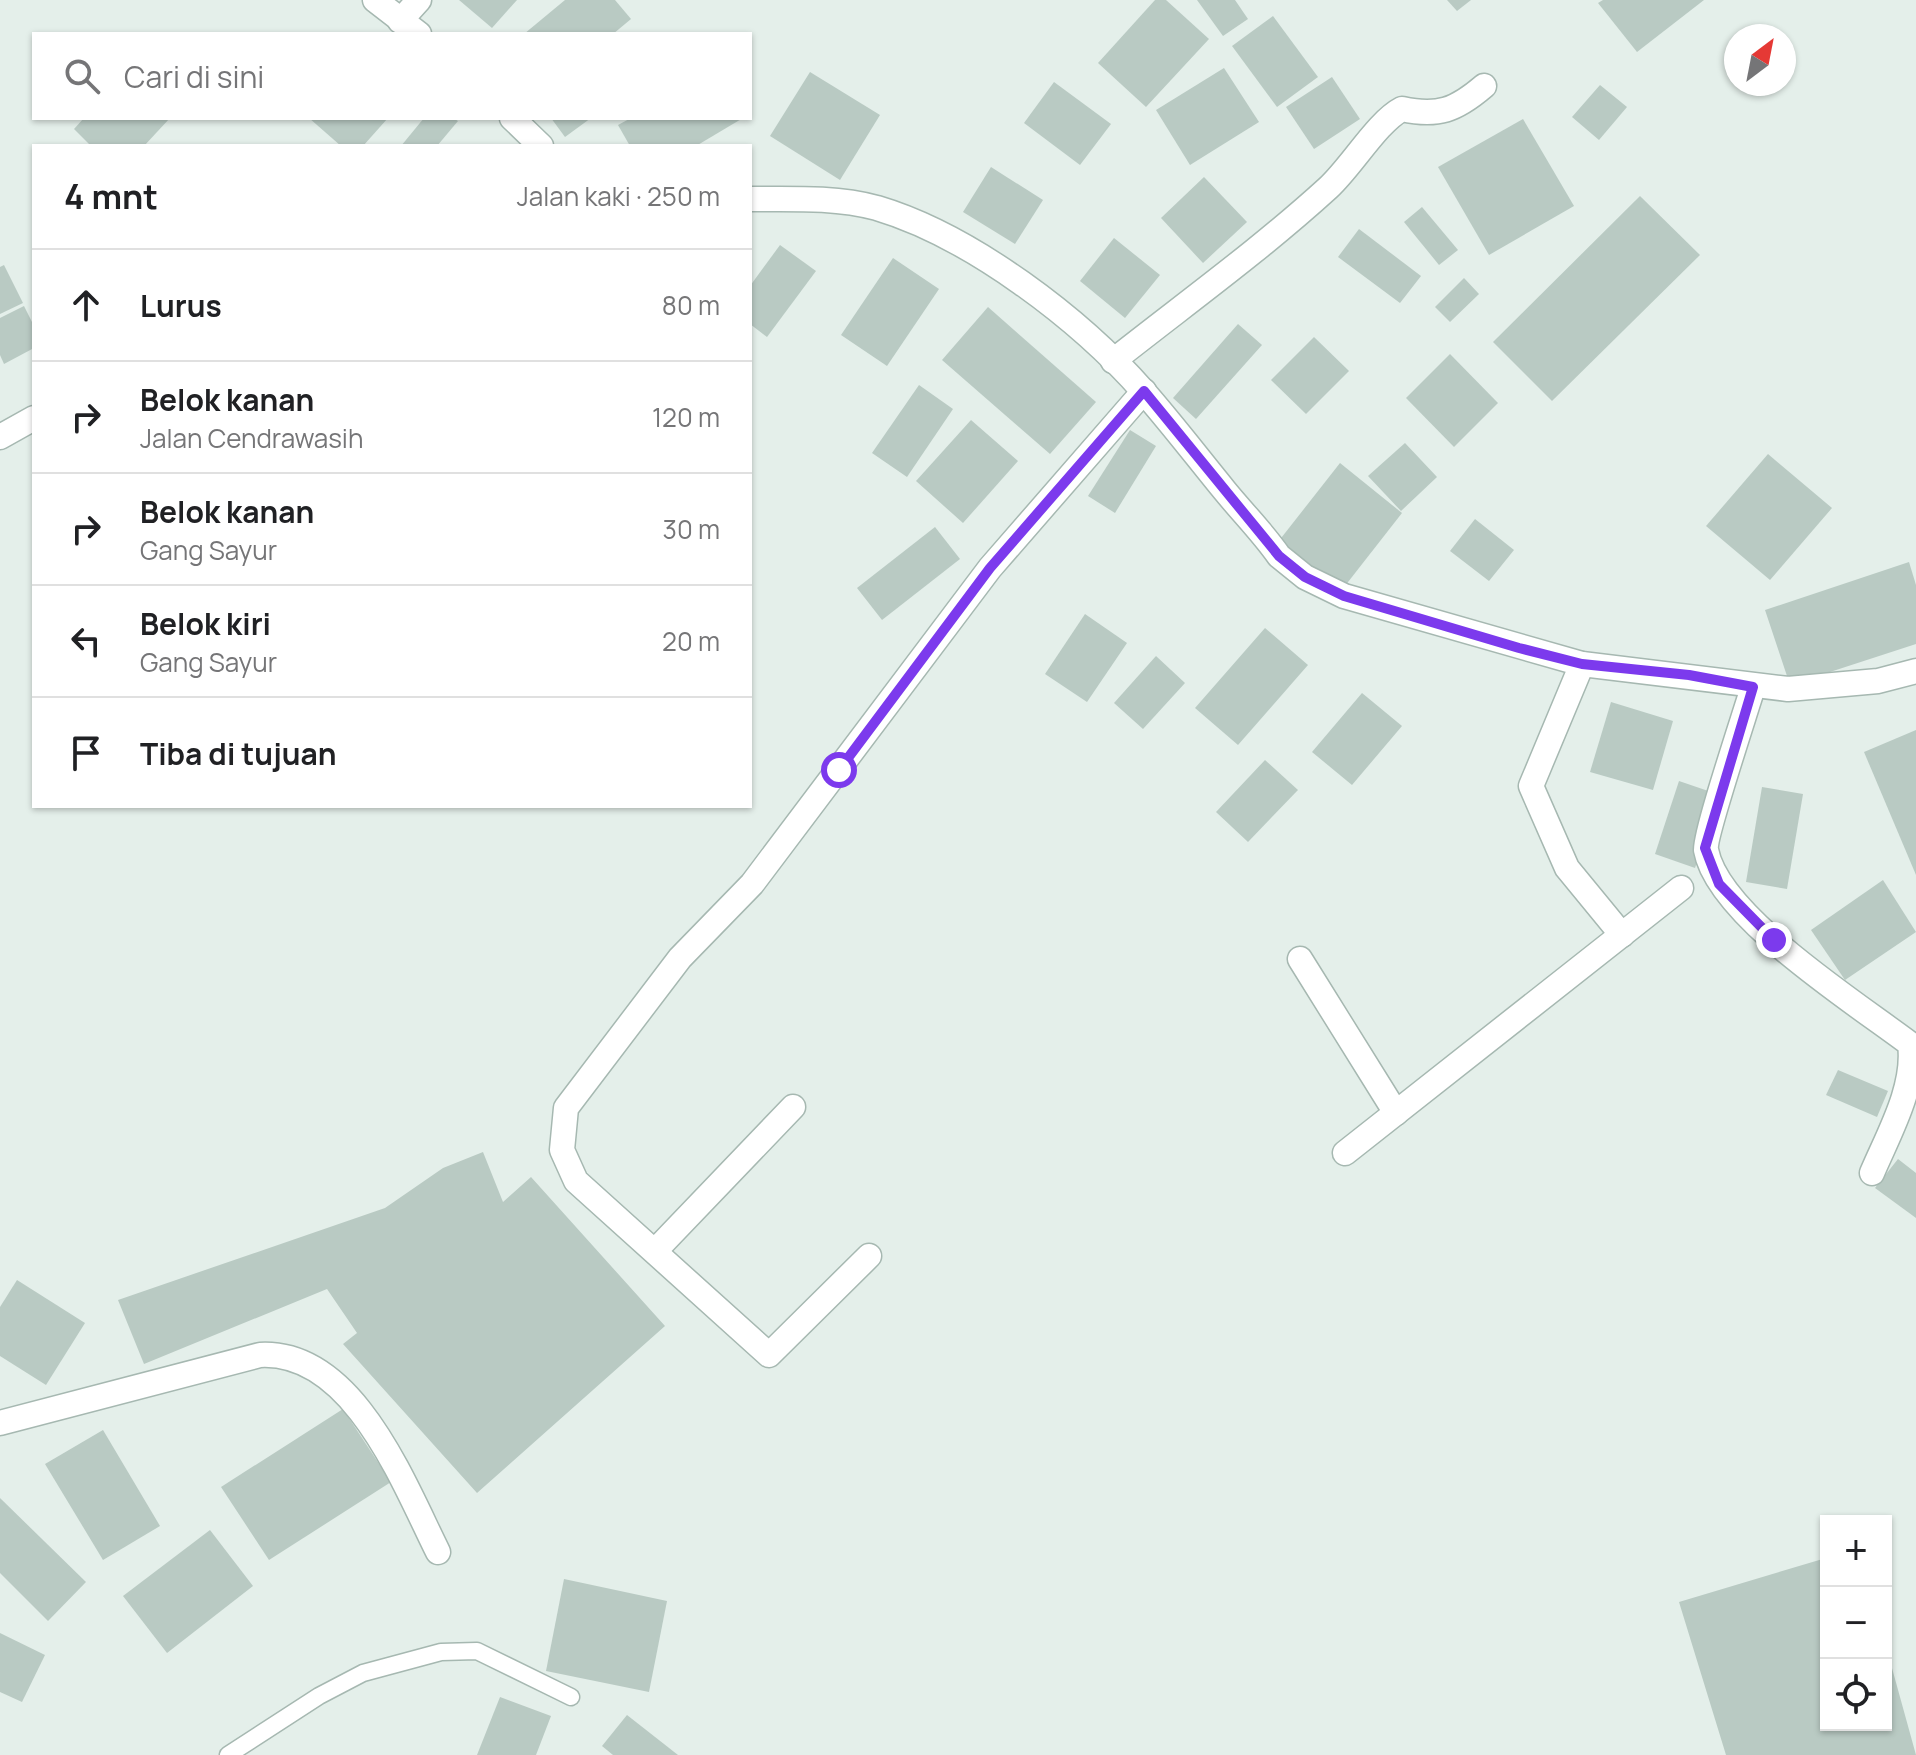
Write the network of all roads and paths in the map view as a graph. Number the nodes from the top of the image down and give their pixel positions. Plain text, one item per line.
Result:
1 (375, 0) edge
2 (419, 0) edge
3 (410, 27) edge
4 (1484, 86) dead end
5 (514, 120) edge
6 (539, 144) edge
7 (752, 199) edge
8 (1113, 361) junction
9 (1144, 391) junction
10 (32, 419) edge
11 (0, 437) edge
12 (1582, 664) junction
13 (1916, 671) edge
14 (1753, 687) junction
15 (1681, 888) dead end
16 (1622, 935) junction
17 (1300, 959) dead end
18 (793, 1107) dead end
19 (1396, 1113) junction
20 (1345, 1153) dead end
21 (1872, 1173) dead end
22 (655, 1251) junction
23 (869, 1256) dead end
24 (0, 1423) edge
25 (438, 1552) dead end
26 (571, 1697) dead end
27 (228, 1755) edge

1 - 3 street
2 - 3 street
4 - 8 street
5 - 6 street
7 - 8 street
8 - 9 street
9 - 12 street
9 - 22 street
10 - 11 street
12 - 14 street
12 - 16 street
13 - 14 street
14 - 21 street
15 - 16 street
16 - 19 street
17 - 19 street
18 - 22 street
19 - 20 street
22 - 23 street
24 - 25 street
26 - 27 lane

